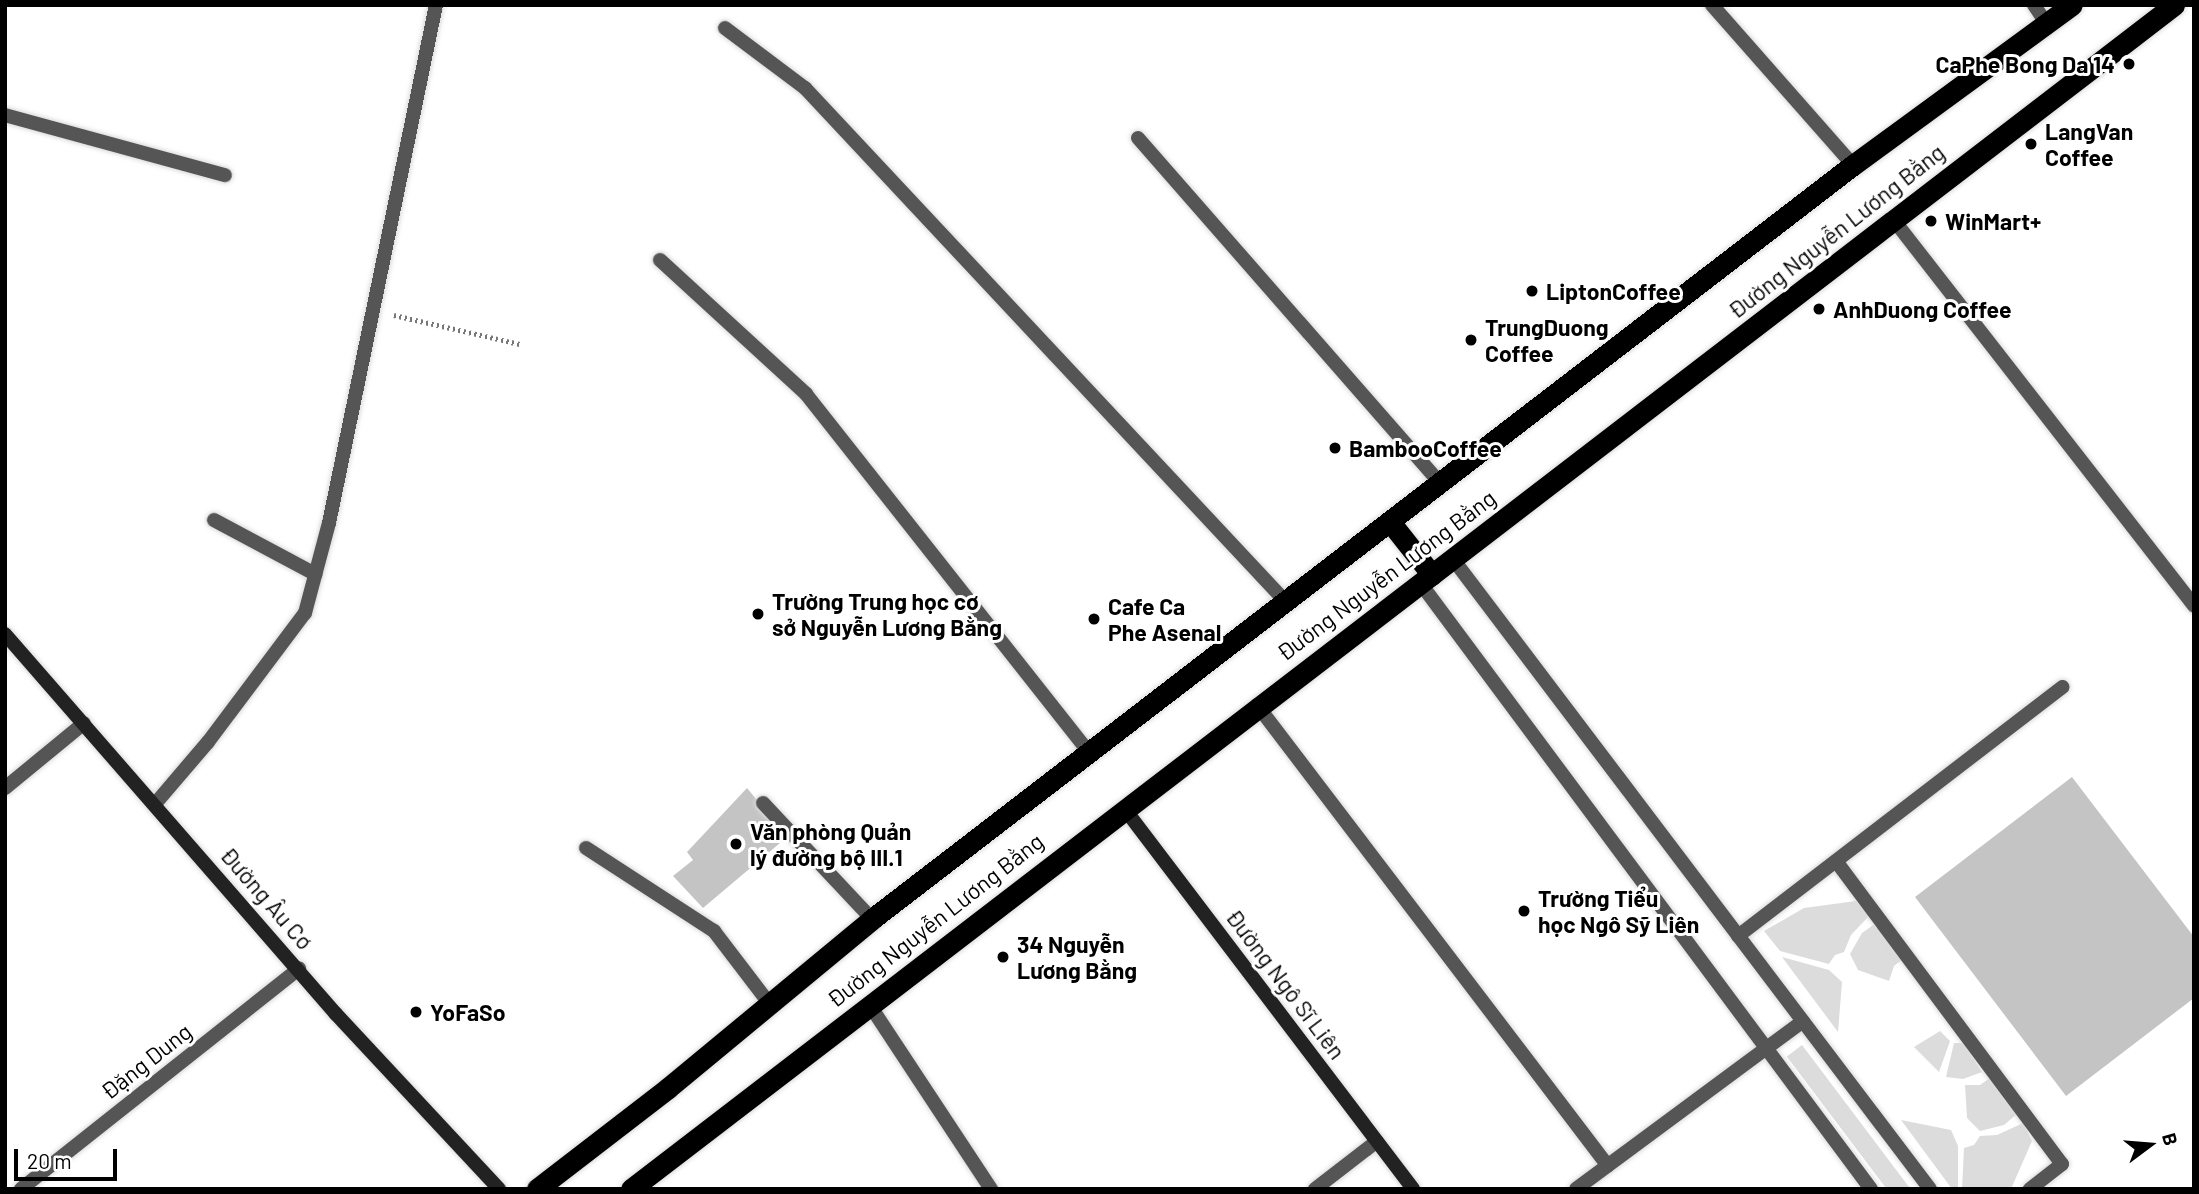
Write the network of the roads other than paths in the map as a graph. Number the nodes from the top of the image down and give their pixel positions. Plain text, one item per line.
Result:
1 (436, 5) edge
2 (1712, 5) edge
3 (2034, 5) edge
4 (2072, 5) edge
5 (2174, 5) edge
6 (2047, 24) junction
7 (725, 28) dead end
8 (5, 115) edge
9 (1138, 138) dead end
10 (1853, 165) junction
11 (225, 175) dead end
12 (1893, 219) junction
13 (660, 260) dead end
14 (1441, 484) junction
15 (214, 520) dead end
16 (1391, 523) junction
17 (1453, 559) junction
18 (315, 574) junction
19 (1427, 580) junction
20 (1287, 603) junction
21 (2194, 606) edge
22 (5, 634) edge
23 (2062, 687) dead end
24 (1257, 705) junction
25 (84, 723) junction
26 (1091, 755) junction
27 (5, 788) edge
28 (763, 803) dead end
29 (155, 804) junction
30 (1124, 808) junction
31 (586, 848) dead end
32 (1836, 861) junction
33 (872, 919) junction
34 (1738, 936) junction
35 (299, 969) junction
36 (768, 1002) junction
37 (869, 1004) junction
38 (1802, 1021) junction
39 (1767, 1051) junction
40 (1377, 1141) junction
41 (1608, 1166) junction
42 (633, 1188) edge
43 (21, 1189) edge
44 (499, 1189) edge
45 (537, 1189) edge
46 (991, 1189) edge
47 (1315, 1189) edge
48 (1413, 1189) edge
49 (1576, 1189) edge
50 (1871, 1189) edge
51 (1930, 1189) edge
52 (2030, 1189) edge

1 - 18 street
2 - 10 street
3 - 6 street
4 - 6 highway, Đường Nguyễn Lương Bằng
5 - 12 highway, Đường Nguyễn Lương Bằng
6 - 10 highway, Đường Nguyễn Lương Bằng
7 - 20 street
8 - 11 street
9 - 14 street
10 - 14 highway, Đường Nguyễn Lương Bằng
12 - 17 highway, Đường Nguyễn Lương Bằng
12 - 21 street
13 - 26 street
14 - 16 highway, Đường Nguyễn Lương Bằng
15 - 18 street
16 - 19 highway
16 - 20 highway, Đường Nguyễn Lương Bằng
17 - 19 highway, Đường Nguyễn Lương Bằng
17 - 34 street
18 - 29 street
19 - 24 highway, Đường Nguyễn Lương Bằng
19 - 39 street
20 - 26 highway, Đường Nguyễn Lương Bằng
22 - 25 main road, Đường Âu Cơ
23 - 32 street
24 - 30 highway, Đường Nguyễn Lương Bằng
24 - 41 street
25 - 27 street
25 - 29 main road, Đường Âu Cơ
26 - 33 highway, Đường Nguyễn Lương Bằng
28 - 33 street
29 - 35 main road, Đường Âu Cơ
30 - 37 highway, Đường Nguyễn Lương Bằng
30 - 40 main road, Đường Ngô Sĩ Liên
31 - 36 street
32 - 34 street
32 - 52 street
33 - 36 highway, Đường Nguyễn Lương Bằng
34 - 38 street
35 - 43 street, Đặng Dung
35 - 44 main road, Đường Âu Cơ
36 - 45 highway, Đường Nguyễn Lương Bằng
37 - 42 highway, Đường Nguyễn Lương Bằng
37 - 46 street
38 - 39 street
38 - 51 street
39 - 41 street
39 - 50 street
40 - 47 street
40 - 48 main road, Đường Ngô Sĩ Liên
41 - 49 street

